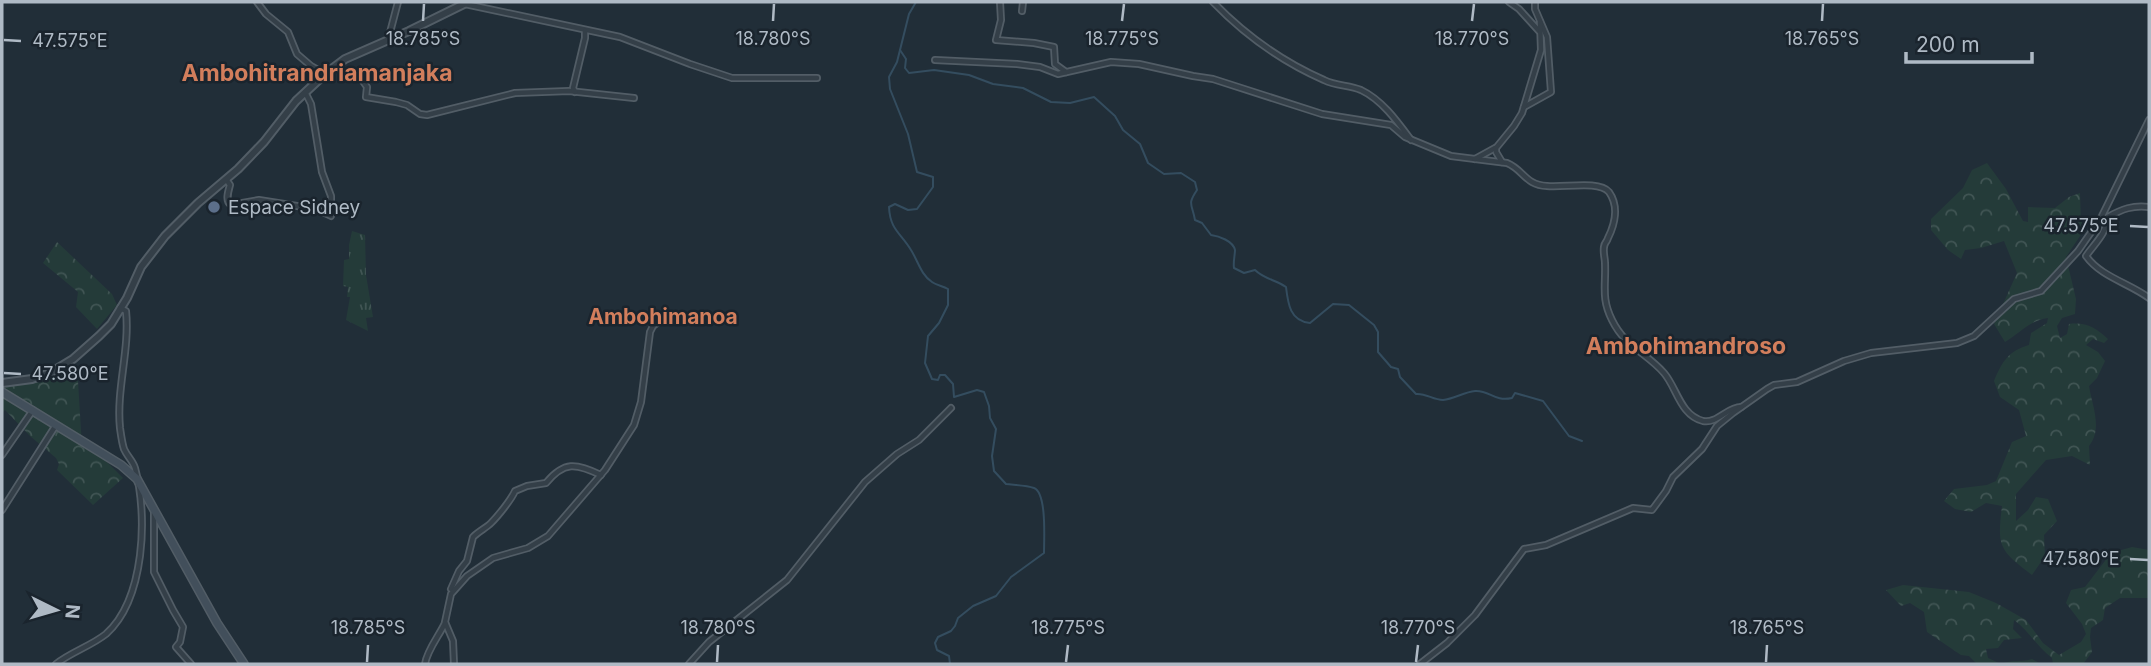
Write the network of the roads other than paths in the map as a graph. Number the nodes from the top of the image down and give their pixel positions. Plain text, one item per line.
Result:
1 (257, 2) edge
2 (398, 2) edge
3 (464, 2) edge
4 (1000, 2) edge
5 (1023, 2) edge
6 (1213, 2) edge
7 (1509, 2) edge
8 (1535, 2) edge
9 (1022, 11) dead end
10 (1540, 22) junction
11 (585, 30) junction
12 (1541, 35) junction
13 (388, 40) junction
14 (935, 60) dead end
15 (338, 65) junction
16 (1066, 72) junction
17 (325, 74) junction
18 (817, 78) dead end
19 (305, 91) junction
20 (575, 92) junction
21 (634, 98) dead end
22 (1524, 107) junction
23 (2149, 120) edge
24 (1411, 140) junction
25 (1496, 148) junction
26 (1475, 159) junction
27 (1503, 163) junction
28 (225, 178) junction
29 (2149, 207) edge
30 (2108, 217) junction
31 (2101, 218) junction
32 (2149, 299) edge
33 (120, 308) junction
34 (661, 320) dead end
35 (2, 383) edge
36 (2, 392) edge
37 (1741, 407) junction
38 (951, 408) dead end
39 (33, 410) junction
40 (57, 424) junction
41 (2, 455) edge
42 (600, 475) junction
43 (137, 479) junction
44 (154, 509) junction
45 (2, 510) edge
46 (452, 589) dead end
47 (445, 622) junction
48 (56, 664) edge
49 (191, 664) edge
50 (244, 664) edge
51 (425, 664) edge
52 (454, 664) edge
53 (689, 664) edge
54 (1420, 664) edge

1 - 17 street
2 - 13 street
3 - 11 street
3 - 13 street
4 - 16 street
5 - 9 street
6 - 24 street
7 - 12 street
8 - 10 street
10 - 12 street
10 - 22 street
11 - 18 street
11 - 20 street
12 - 22 street
13 - 15 street
14 - 16 street
15 - 17 street
15 - 20 street
16 - 24 street
17 - 19 street
19 - 28 street
19 - 28 street
20 - 21 street
22 - 25 street
23 - 31 street
24 - 26 street
25 - 26 street
25 - 27 street
26 - 27 street
27 - 37 street
28 - 33 street
29 - 30 street
30 - 31 street
30 - 32 street
31 - 37 street
33 - 35 street
33 - 43 street
34 - 42 street
36 - 39 main road
37 - 54 street
38 - 53 street
39 - 40 main road
39 - 41 street
40 - 43 main road
40 - 45 street
42 - 46 street
42 - 47 street
43 - 44 main road
43 - 48 street
44 - 49 street
44 - 50 main road
47 - 51 street
47 - 52 street

